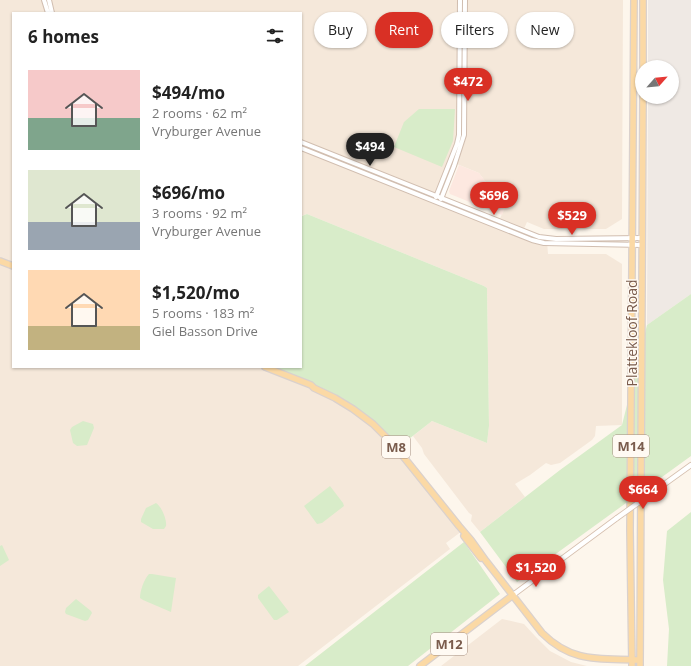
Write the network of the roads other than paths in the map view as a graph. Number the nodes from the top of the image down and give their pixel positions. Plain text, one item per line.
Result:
1 (44, 0) edge
2 (49, 0) edge
3 (460, 0) edge
4 (465, 0) edge
5 (634, 0) edge
6 (643, 0) edge
7 (48, 12) edge
8 (52, 12) edge
9 (643, 60) edge
10 (643, 104) edge
11 (302, 142) edge
12 (302, 148) edge
13 (436, 196) junction
14 (441, 198) junction
15 (434, 201) junction
16 (439, 203) junction
17 (632, 238) junction
18 (642, 238) junction
19 (631, 245) junction
20 (642, 245) junction
21 (0, 261) edge
22 (12, 266) edge
23 (268, 368) edge
24 (691, 465) edge
25 (513, 595) junction
26 (632, 659) junction
27 (640, 660) junction
28 (420, 666) edge
29 (632, 666) edge
30 (640, 666) edge

1 - 7 street
2 - 8 street
3 - 13 street
4 - 14 street
5 - 17 main road, Plattekloof Road / M14
6 - 9 main road
10 - 18 main road, Plattekloof Road / M14
11 - 13 street
12 - 15 street
13 - 14 street
13 - 15 street
14 - 16 street
14 - 17 street
15 - 16 street
16 - 19 street
17 - 18 street
17 - 19 main road, Plattekloof Road / M14
18 - 20 main road, Plattekloof Road / M14
19 - 20 street
19 - 26 main road, Plattekloof Road / M14
20 - 27 main road, Plattekloof Road / M14
21 - 22 main road
23 - 25 main road, M8
24 - 25 main road, M12, bridge
25 - 26 main road, M8
25 - 28 main road, M12
26 - 27 main road, M8
26 - 29 main road, Plattekloof Road / M14
27 - 30 main road, Plattekloof Road / M14

